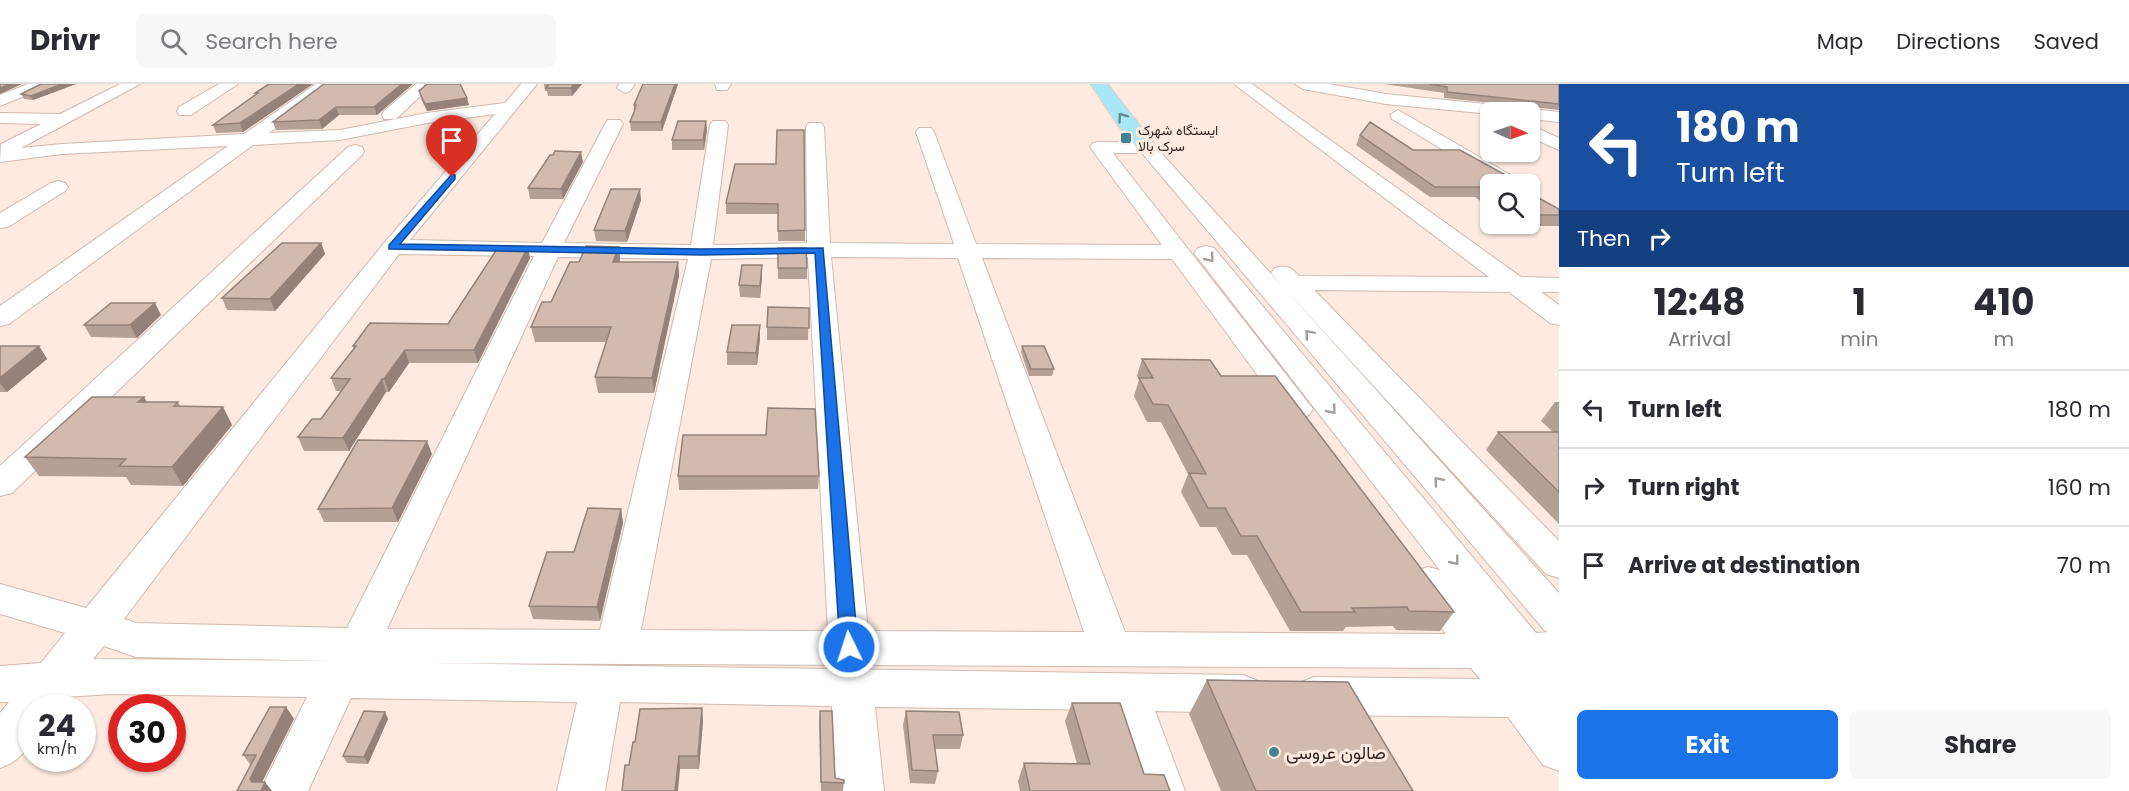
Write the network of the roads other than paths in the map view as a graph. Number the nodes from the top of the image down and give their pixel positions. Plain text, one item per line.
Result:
1 (126, 84) edge
2 (230, 84) edge
3 (326, 84) edge
4 (425, 84) edge
5 (1099, 84) edge
6 (1242, 84) edge
7 (1304, 84) edge
8 (34, 87) edge
9 (520, 95) edge
10 (0, 101) edge
11 (1480, 108) edge
12 (185, 111) dead end
13 (1398, 115) dead end
14 (1540, 115) edge
15 (390, 116) dead end
16 (1559, 117) edge
17 (0, 118) edge
18 (64, 119) junction
19 (614, 124) dead end
20 (719, 124) dead end
21 (815, 127) dead end
22 (924, 132) dead end
23 (1540, 135) edge
24 (253, 136) junction
25 (1125, 143) junction
26 (1559, 145) edge
27 (4, 151) edge
28 (355, 151) dead end
29 (1495, 174) edge
30 (58, 187) dead end
31 (0, 222) edge
32 (393, 247) junction
33 (550, 248) junction
34 (819, 250) junction
35 (967, 251) junction
36 (701, 252) junction
37 (1179, 252) junction
38 (1292, 283) junction
39 (1514, 284) junction
40 (1559, 285) edge
41 (1559, 317) edge
42 (0, 318) edge
43 (1337, 461) edge
44 (0, 485) edge
45 (1409, 556) edge
46 (1559, 564) edge
47 (0, 599) edge
48 (1559, 620) edge
49 (94, 626) junction
50 (1110, 648) junction
51 (1542, 649) edge
52 (1480, 651) junction
53 (349, 662) junction
54 (610, 665) junction
55 (850, 667) junction
56 (52, 680) junction
57 (0, 684) edge
58 (1126, 692) junction
59 (1546, 697) edge
60 (0, 747) edge
61 (1559, 750) edge
62 (284, 791) edge
63 (581, 791) edge
64 (860, 791) edge
65 (1161, 791) edge

1 - 18 street
2 - 12 street
3 - 24 street
4 - 15 street
25 -> 5 main road
6 - 39 street
7 - 11 street
8 - 10 street
9 - 24 street
9 - 32 street
13 - 29 street
14 - 16 street
17 - 18 street
18 - 27 street
19 - 33 street
20 - 36 street
21 - 34 street
22 - 35 street
23 - 26 street
24 - 27 street
24 - 42 street
25 - 37 street
25 - 38 street
48 -> 25 street
25 -> 51 street
28 - 44 street
30 - 31 street
32 - 33 street
32 - 49 street
33 - 36 street
33 - 53 street
34 - 35 street
34 - 36 street
34 - 55 street
35 - 37 street
35 - 50 street
36 - 54 street
37 - 43 street
38 - 39 street
38 - 46 street
39 - 40 street
39 - 41 street
45 - 52 street
47 - 49 street
49 - 53 street
49 - 56 street
50 - 52 street
50 - 55 street
51 - 52 street
51 - 59 street
52 - 59 street
53 - 54 street
53 - 56 street
53 - 62 street
54 - 55 street
54 - 63 street
55 - 58 street
55 - 64 street
56 - 57 street
56 - 60 street
58 - 59 street
58 - 65 street
59 - 61 street

